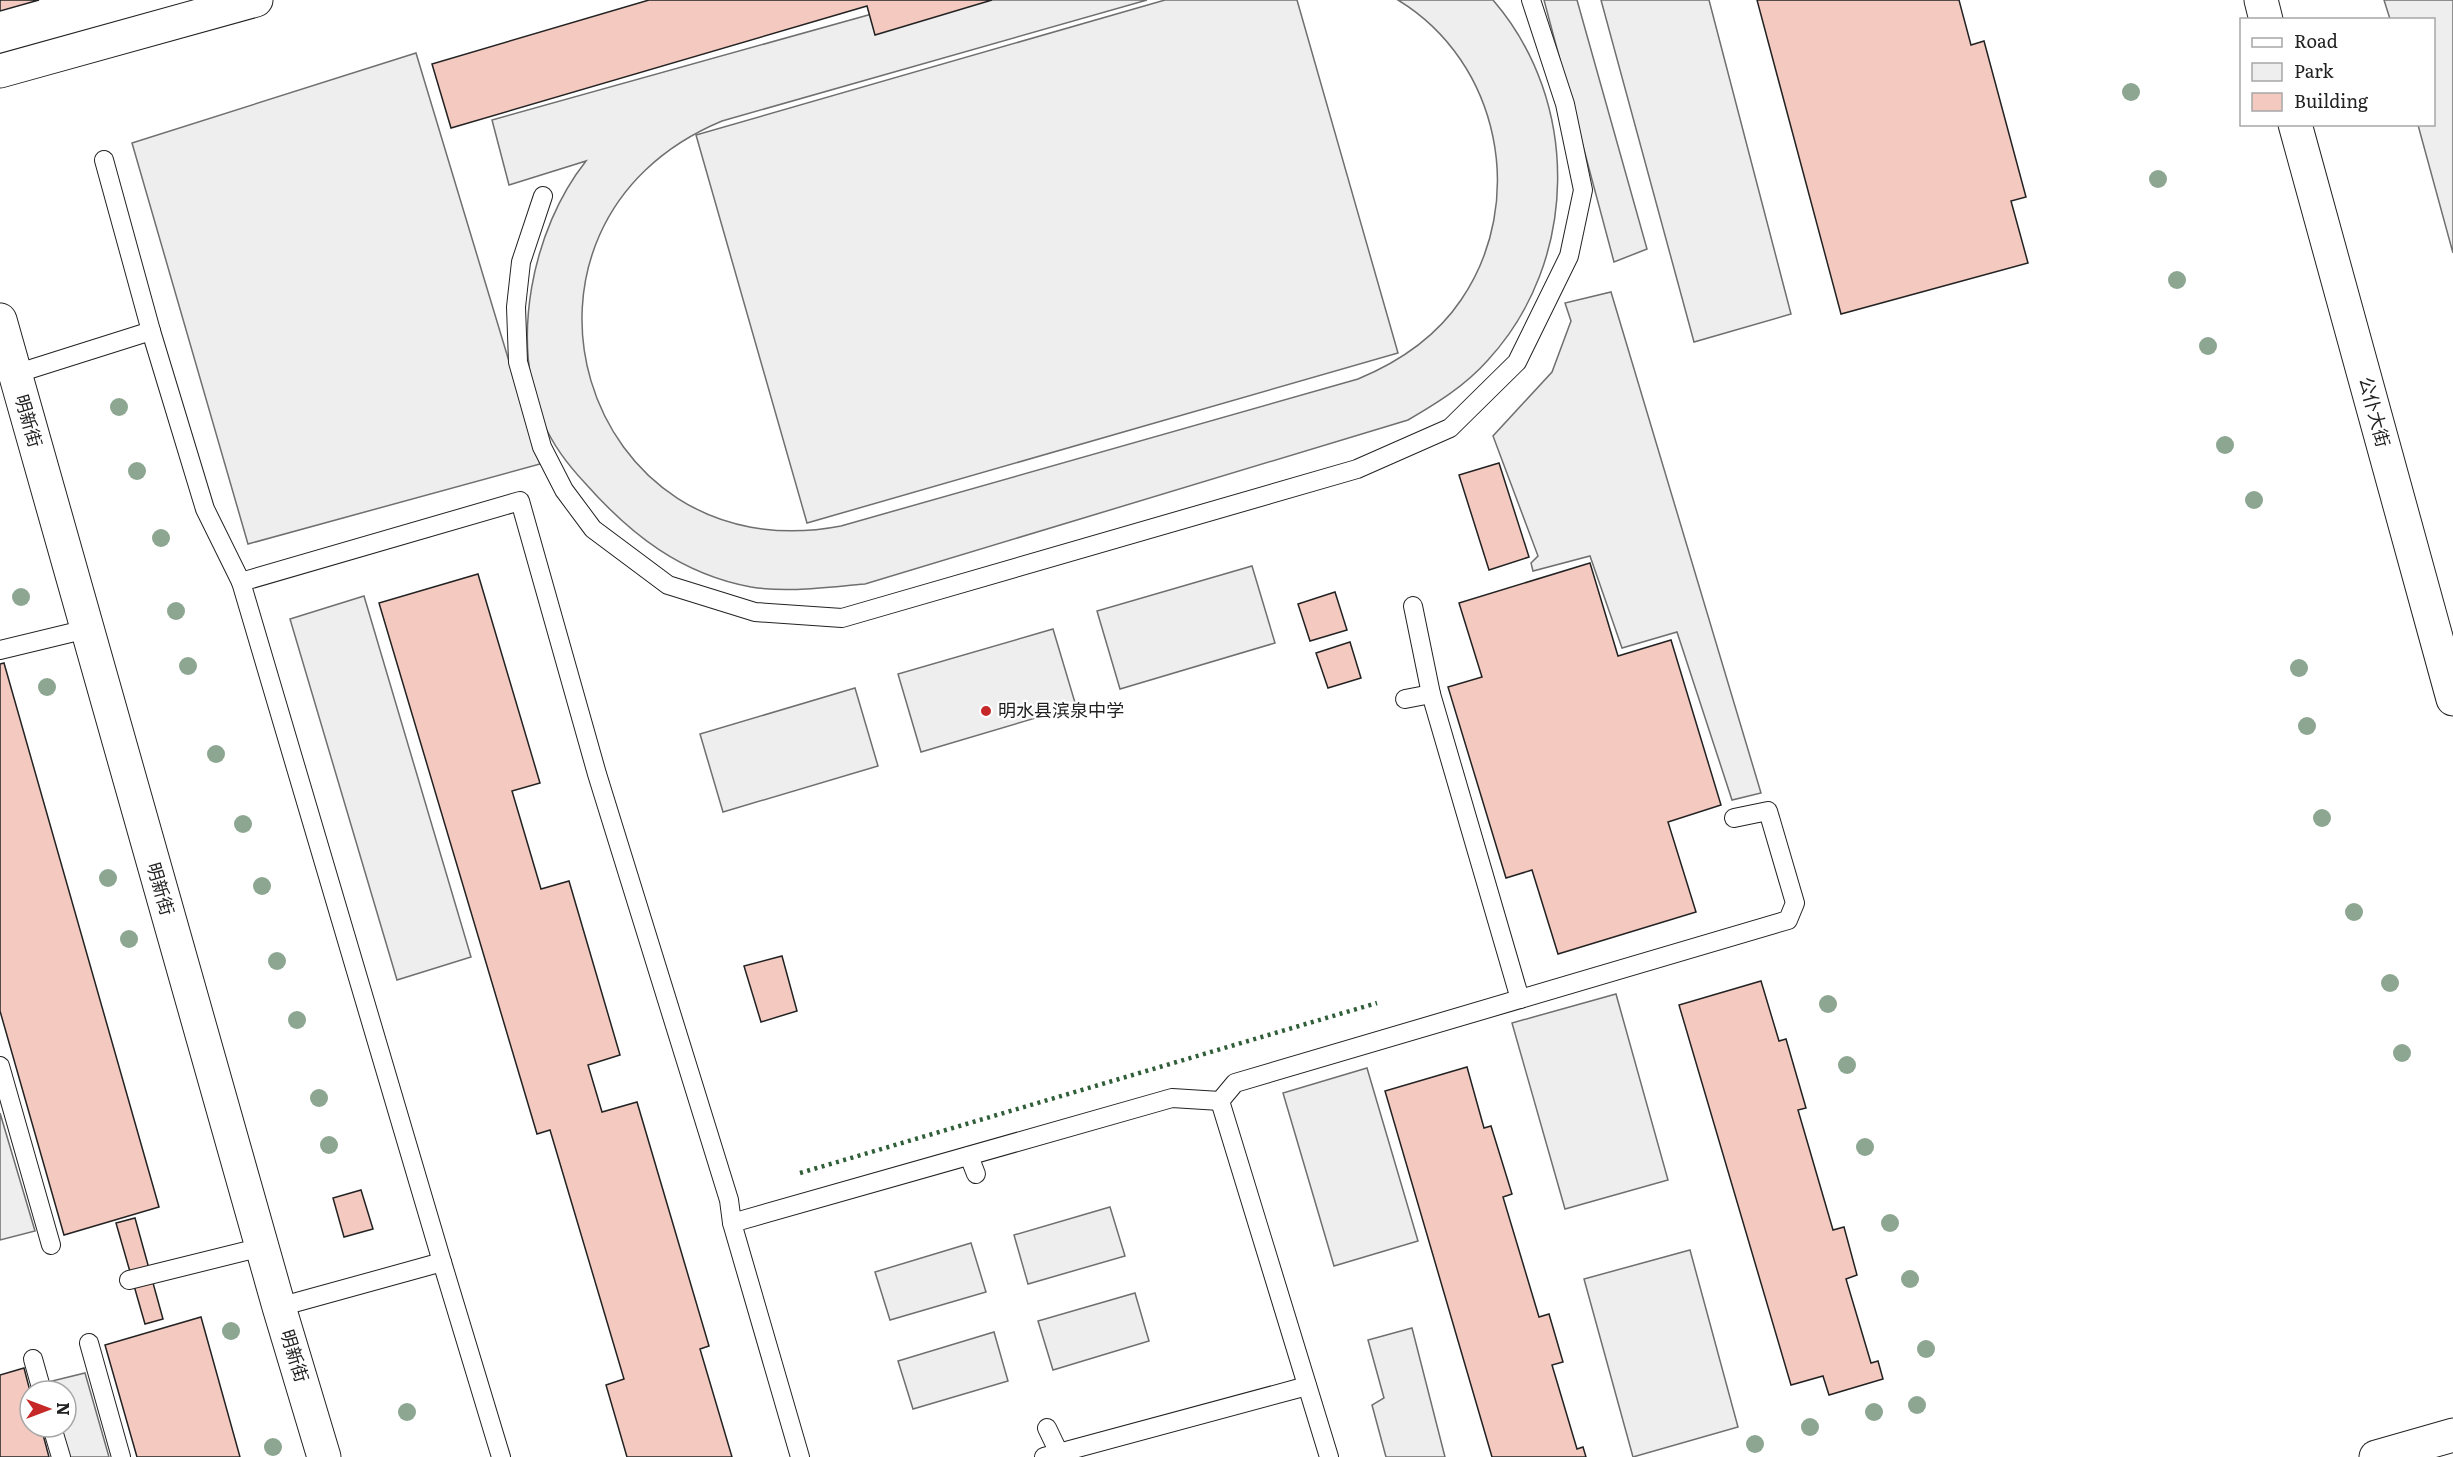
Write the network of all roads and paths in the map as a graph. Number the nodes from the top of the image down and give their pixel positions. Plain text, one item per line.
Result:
1 (256, 0) edge
2 (1531, 0) edge
3 (2261, 0) edge
4 (2266, 18) edge
5 (0, 70) edge
6 (2296, 126) edge
7 (104, 160) dead end
8 (543, 196) dead end
9 (0, 320) edge
10 (151, 331) junction
11 (15, 374) junction
12 (241, 582) junction
13 (1413, 606) dead end
14 (87, 629) junction
15 (0, 650) edge
16 (1431, 694) junction
17 (1405, 699) dead end
18 (2453, 699) edge
19 (1734, 818) dead end
20 (1520, 999) junction
21 (0, 1066) edge
22 (1220, 1101) junction
23 (969, 1156) junction
24 (976, 1174) dead end
25 (732, 1223) junction
26 (51, 1245) dead end
27 (262, 1247) junction
28 (442, 1262) junction
29 (129, 1280) dead end
30 (279, 1306) junction
31 (89, 1343) dead end
32 (33, 1359) dead end
33 (39, 1379) edge
34 (1307, 1386) junction
35 (1047, 1428) dead end
36 (2453, 1435) edge
37 (56, 1439) edge
38 (1051, 1455) edge
39 (61, 1457) edge
40 (121, 1457) edge
41 (324, 1457) edge
42 (501, 1457) edge
43 (800, 1457) edge
44 (1329, 1457) edge
45 (2376, 1457) edge

1 - 5 street
2 - 8 lane
3 - 4 street
6 - 18 street, 公仆大街
7 - 10 lane
9 - 11 street, 明新街
10 - 11 lane
10 - 12 lane
11 - 14 street, 明新街
12 - 25 lane
12 - 28 lane
13 - 16 lane
14 - 15 lane
14 - 27 street, 明新街
16 - 17 lane
16 - 20 lane
19 - 20 lane
20 - 22 lane
21 - 26 lane
22 - 23 lane
22 - 34 lane
23 - 24 lane
23 - 25 lane
25 - 43 lane
27 - 29 lane
27 - 30 street, 明新街
28 - 30 lane
28 - 42 lane
30 - 41 street, 明新街
31 - 40 lane
32 - 33 lane
34 - 38 lane
34 - 44 lane
35 - 38 lane
36 - 45 street
37 - 39 lane

